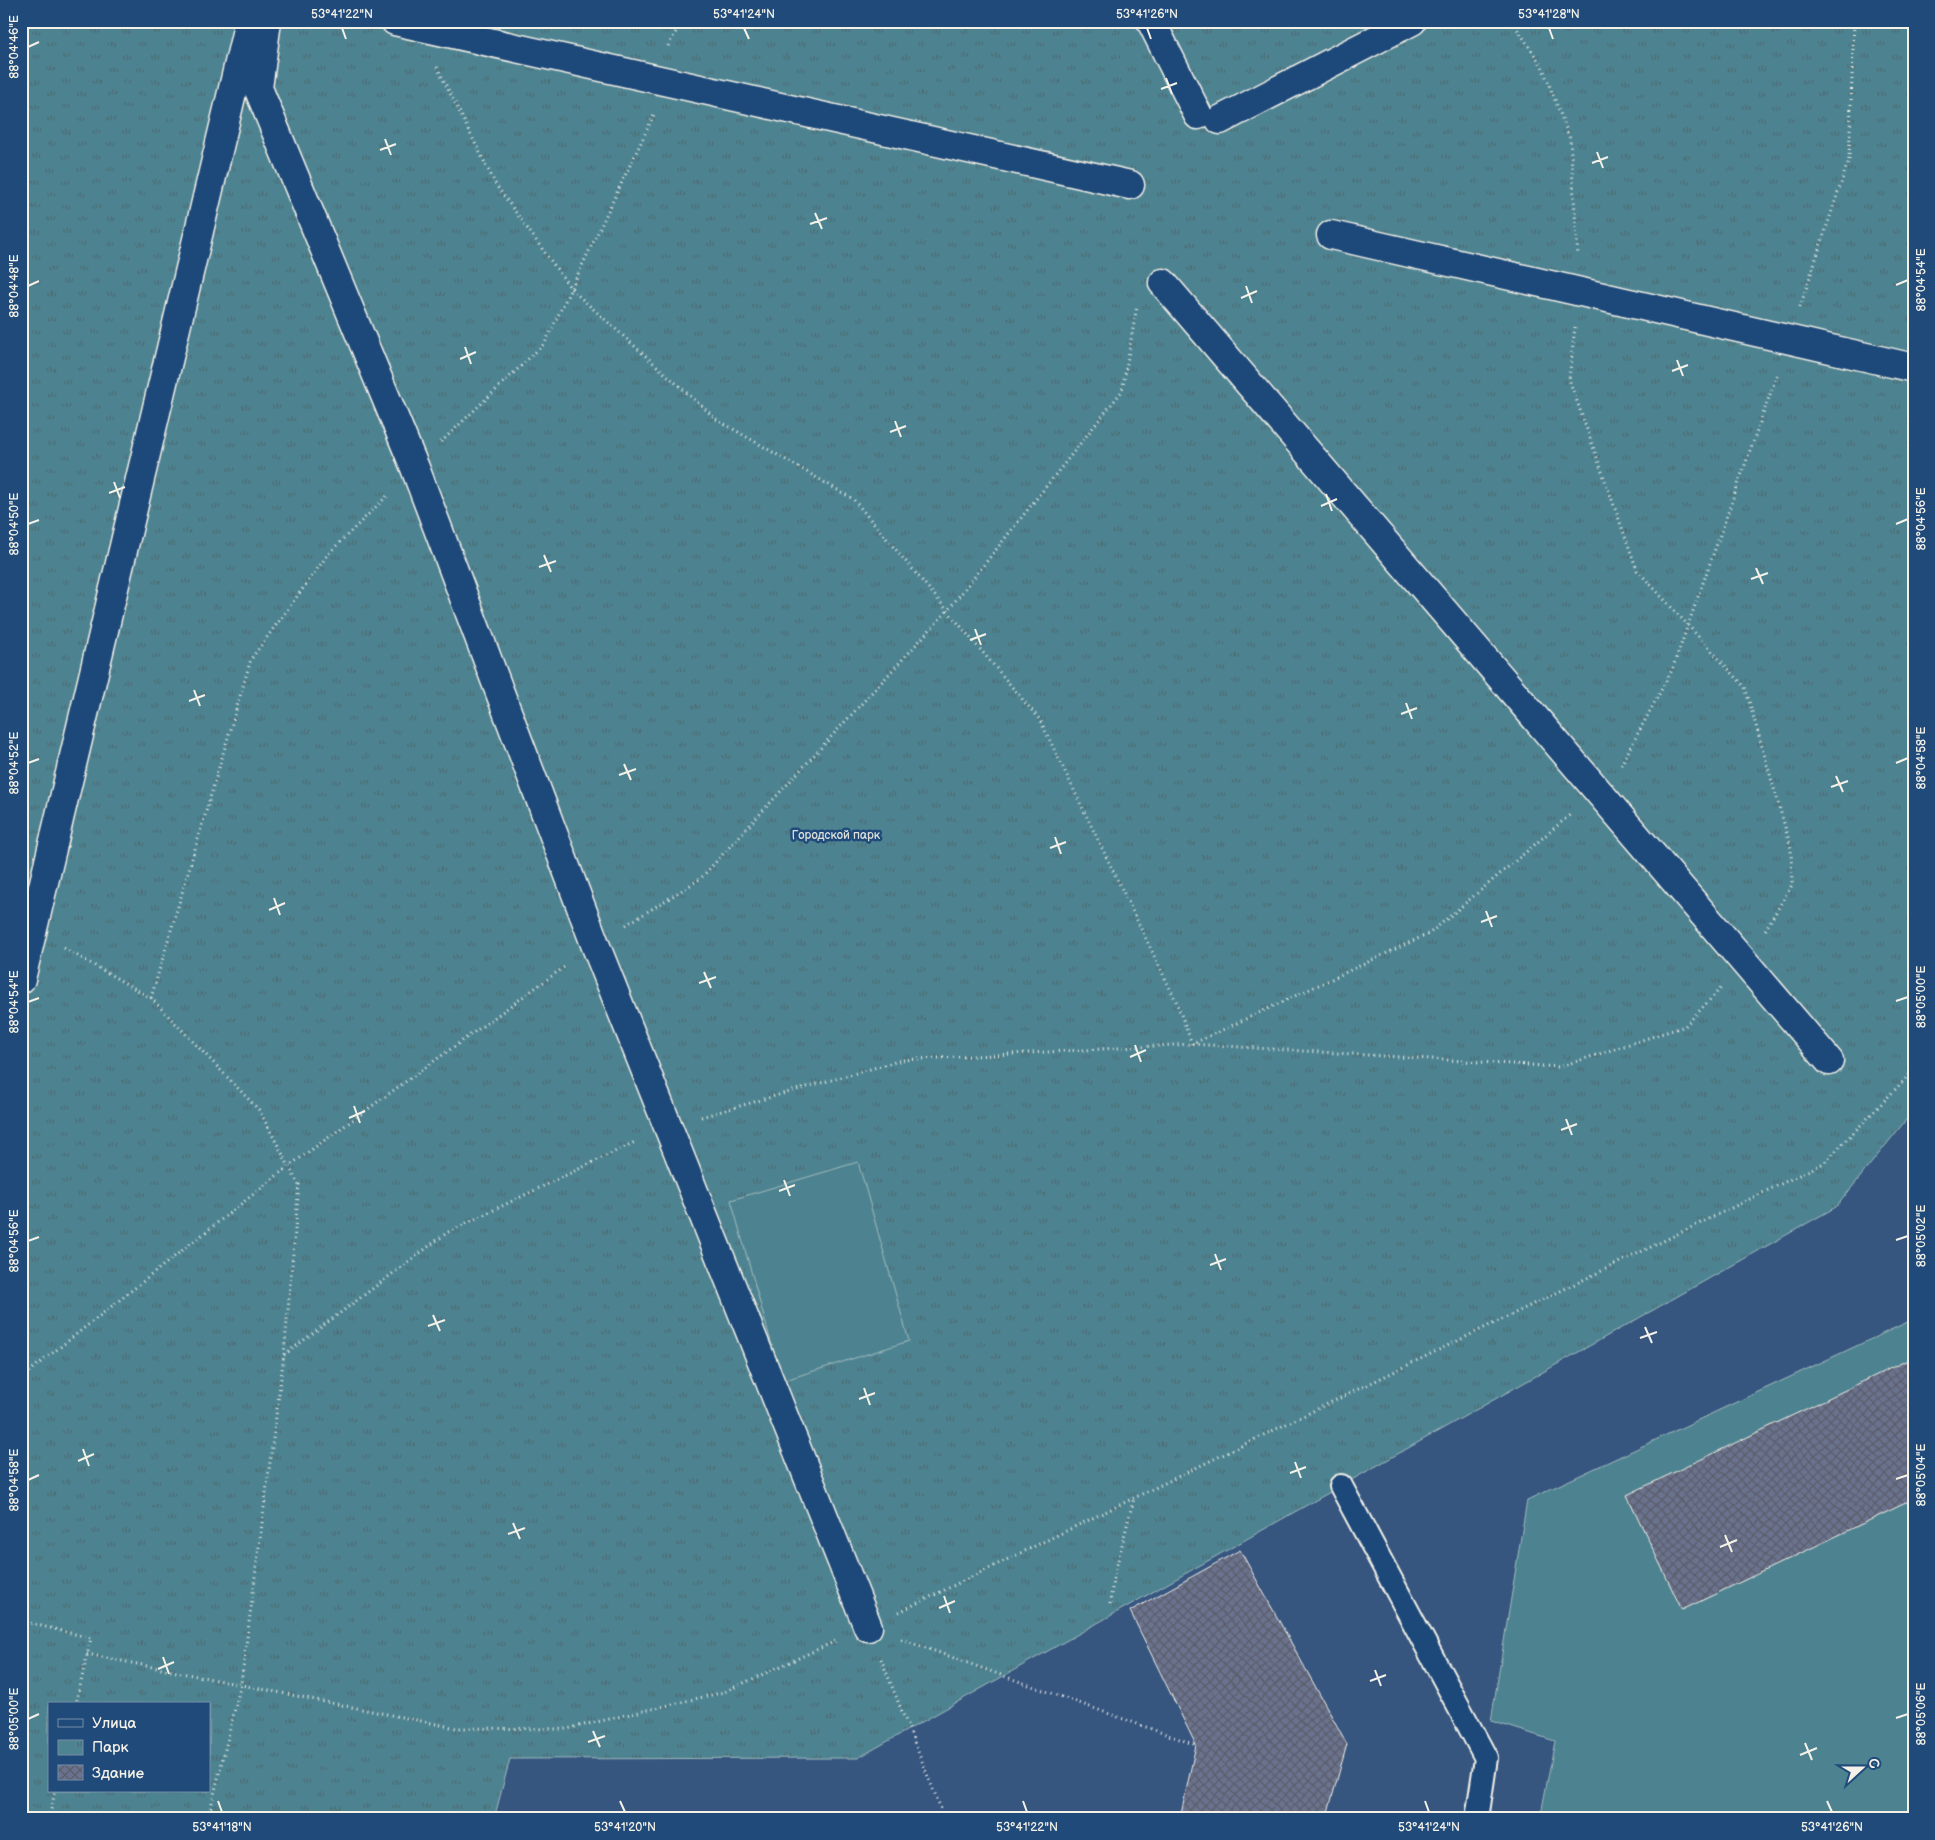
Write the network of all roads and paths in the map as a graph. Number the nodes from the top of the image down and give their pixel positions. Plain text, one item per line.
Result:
1 (249, 21) edge
2 (267, 21) edge
3 (682, 21) edge
4 (1152, 21) edge
5 (1412, 21) edge
6 (1512, 21) edge
7 (1854, 21) edge
8 (406, 24) edge
9 (666, 50) dead end
10 (1130, 185) dead end
11 (1332, 235) dead end
12 (1162, 283) dead end
13 (1580, 291) junction
14 (1139, 297) dead end
15 (1790, 339) junction
16 (1914, 368) edge
17 (948, 610) junction
18 (1688, 626) junction
19 (1598, 792) junction
20 (33, 930) junction
21 (595, 944) junction
22 (1746, 963) junction
23 (21, 979) edge
24 (1192, 1044) junction
25 (1829, 1061) dead end
26 (1914, 1070) edge
27 (668, 1126) junction
28 (289, 1166) junction
29 (284, 1355) junction
30 (21, 1378) edge
31 (1341, 1486) dead end
32 (1135, 1497) junction
33 (1110, 1604) dead end
34 (21, 1621) edge
35 (868, 1627) junction
36 (87, 1654) junction
37 (242, 1684) junction
38 (76, 1702) edge
39 (1196, 1745) dead end
40 (55, 1792) edge
41 (48, 1819) edge
42 (208, 1819) edge
43 (945, 1819) edge
44 (1477, 1819) edge

1 - 20 street
2 - 21 street
3 - 9 path
4 - 5 street
6 - 13 path
7 - 15 path
8 - 10 street
8 - 17 path
11 - 13 street
12 - 19 street
13 - 15 street
13 - 18 path
14 - 17 path
15 - 16 street
15 - 18 path
17 - 21 path
17 - 24 path
18 - 19 path
18 - 22 path
19 - 22 street
19 - 24 path
20 - 23 street
20 - 28 path
21 - 27 street
21 - 28 path
22 - 24 path
22 - 25 street
24 - 27 path
26 - 32 path
27 - 29 path
27 - 35 street
28 - 29 path
28 - 30 path
29 - 37 path
31 - 44 lane
32 - 33 path
32 - 35 path
34 - 36 path
35 - 37 path
35 - 39 path
35 - 43 path
36 - 37 path
36 - 38 path
37 - 42 path
40 - 41 path

